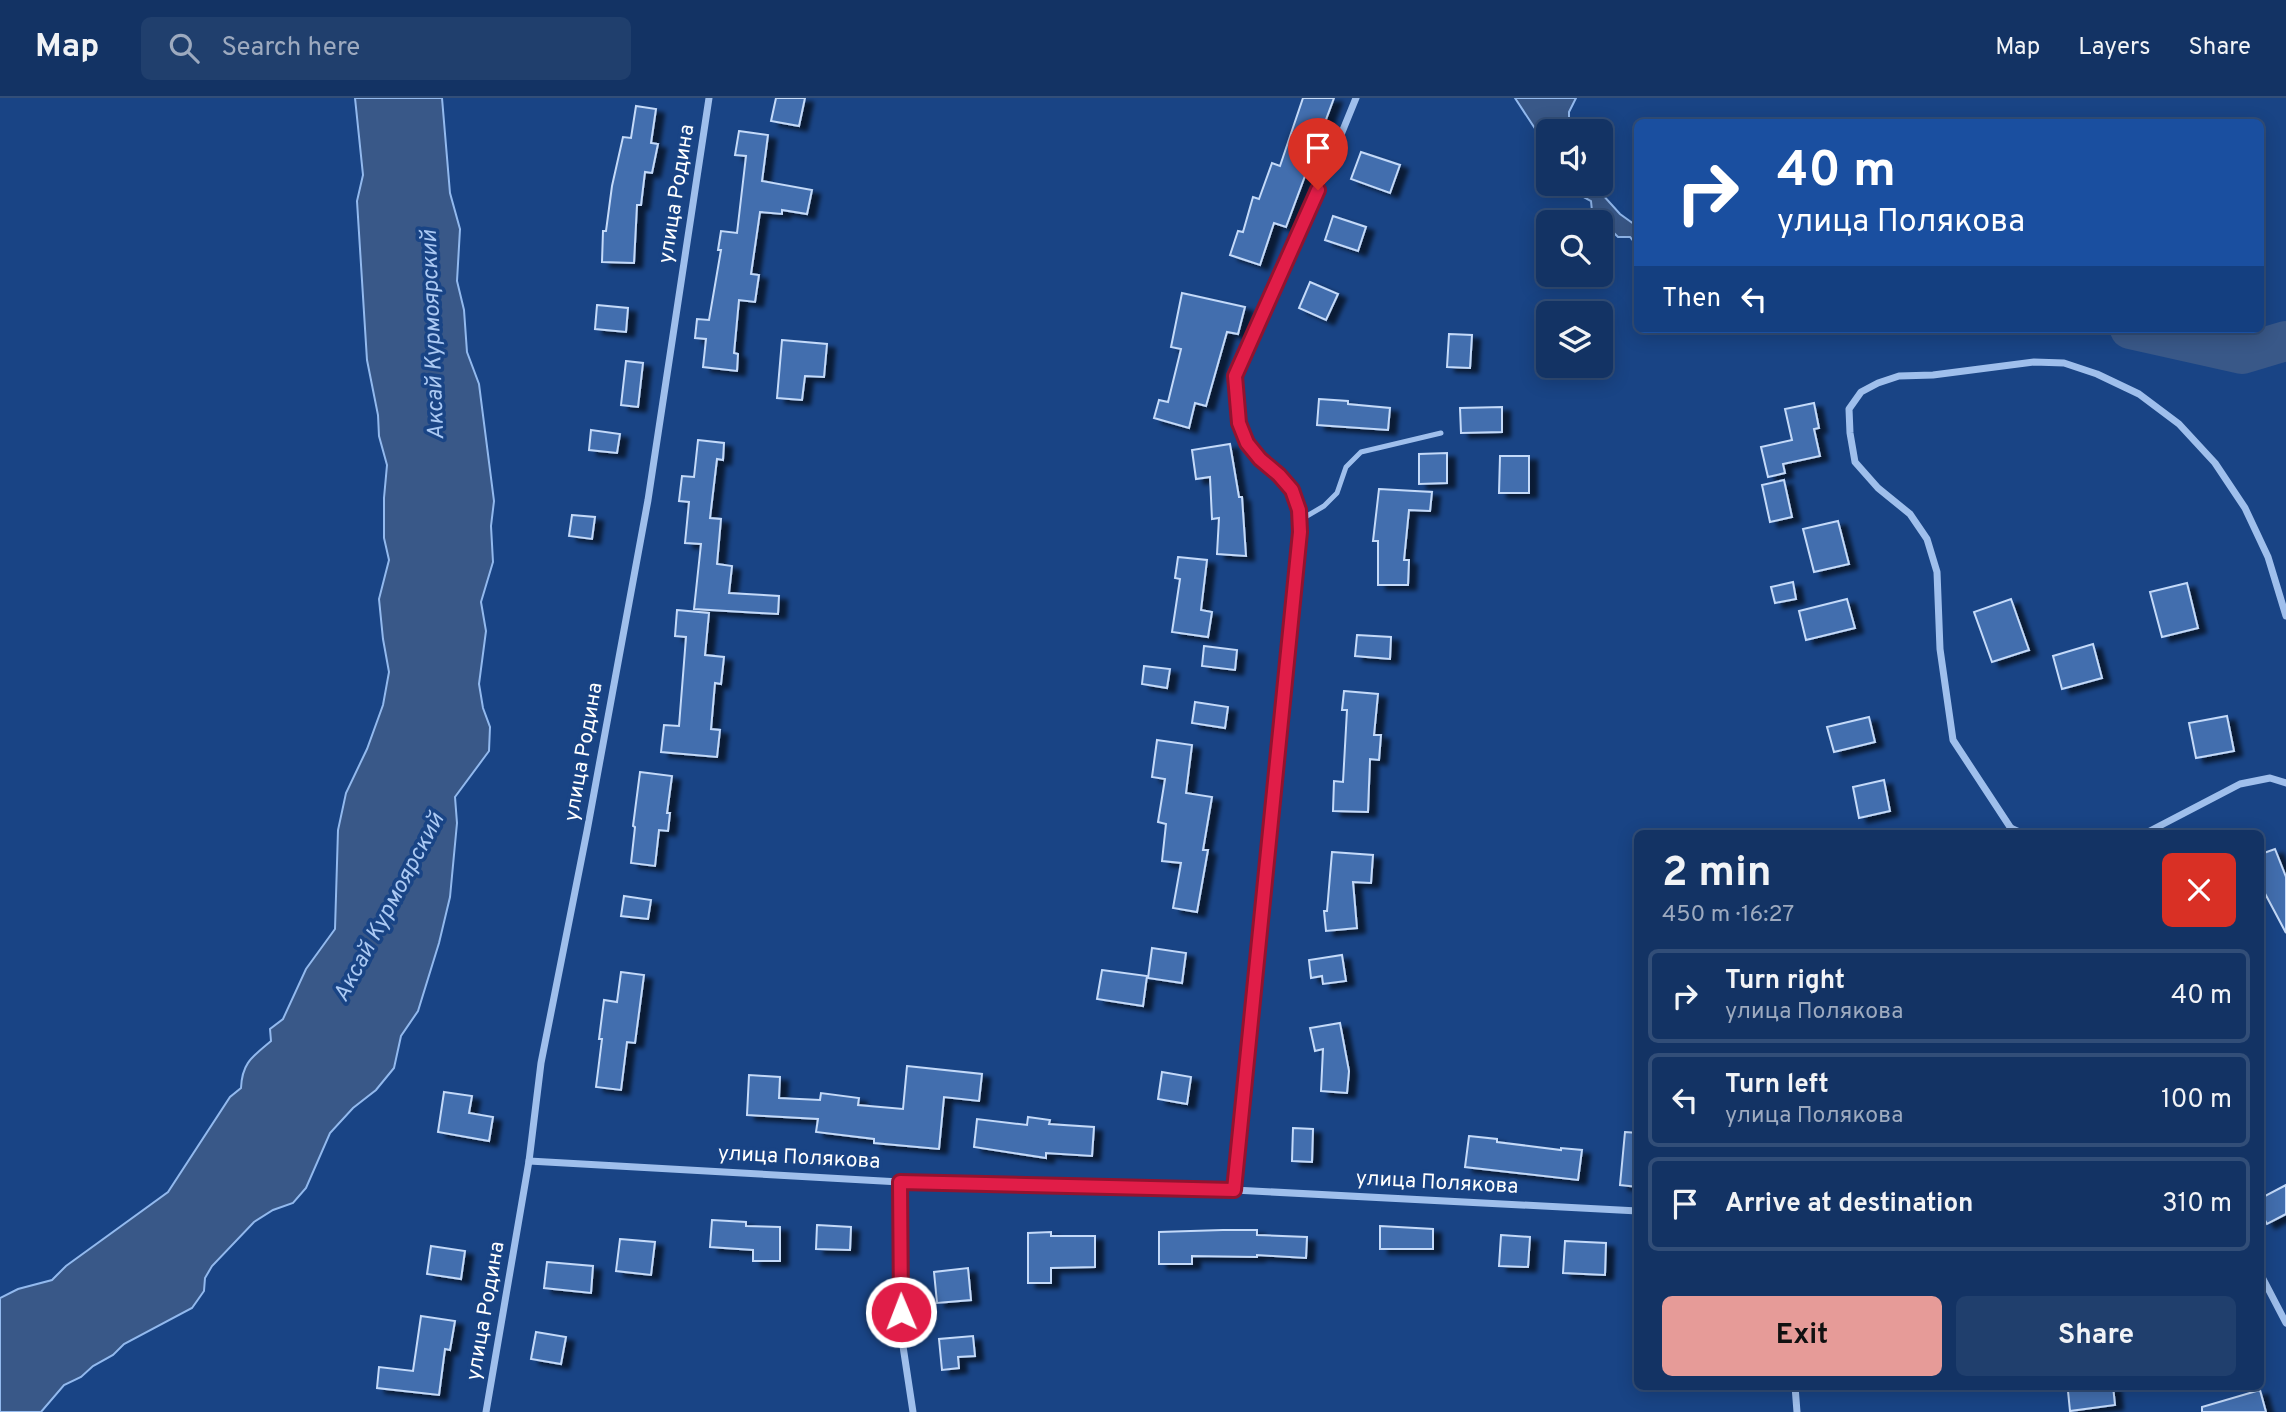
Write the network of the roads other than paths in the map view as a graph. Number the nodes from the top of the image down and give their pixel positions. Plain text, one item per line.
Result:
1 (709, 98) edge
2 (1356, 98) edge
3 (1441, 433) dead end
4 (1300, 520) junction
5 (2286, 616) edge
6 (2286, 783) edge
7 (2008, 825) junction
8 (2012, 830) edge
9 (2018, 830) edge
10 (2152, 830) edge
11 (529, 1161) junction
12 (900, 1182) junction
13 (1234, 1190) junction
14 (1634, 1211) edge
15 (2264, 1281) edge
16 (2286, 1323) edge
17 (1795, 1390) edge
18 (486, 1412) edge
19 (913, 1412) edge
20 (1797, 1412) edge

1 - 11 street, улица Родина
2 - 4 street
3 - 4 lane
4 - 13 street
5 - 7 street
6 - 10 street
7 - 8 street
7 - 9 lane
11 - 12 street, улица Полякова
11 - 18 street, улица Родина
12 - 13 street, улица Полякова
12 - 19 street
13 - 14 street, улица Полякова
15 - 16 street
17 - 20 street

